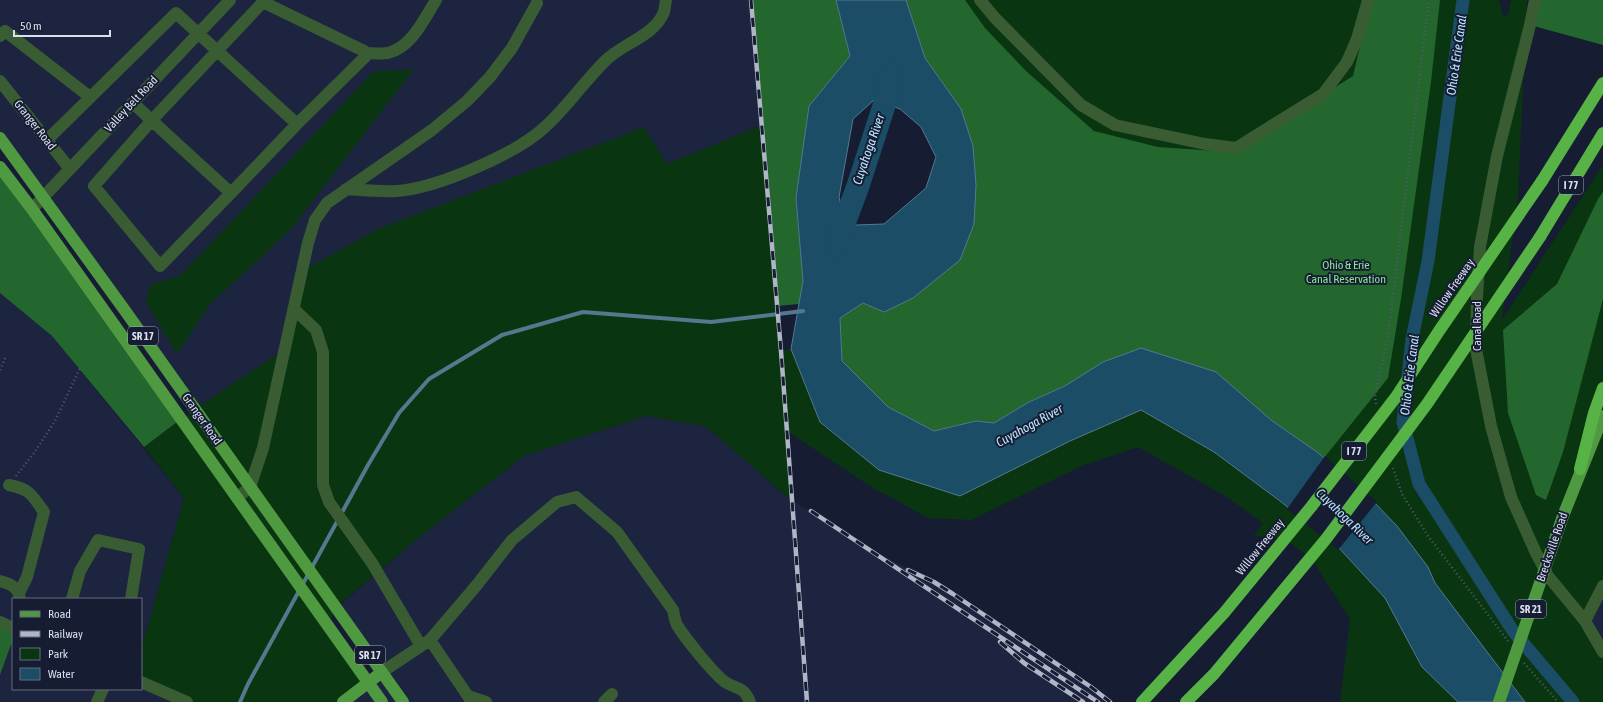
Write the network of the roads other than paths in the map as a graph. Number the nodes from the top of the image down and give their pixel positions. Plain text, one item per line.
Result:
1 (230, 0) edge
2 (436, 0) edge
3 (666, 0) edge
4 (980, 0) edge
5 (1368, 0) edge
6 (1535, 0) edge
7 (262, 1) edge
8 (537, 3) dead end
9 (198, 33) junction
10 (0, 36) edge
11 (217, 50) junction
12 (366, 53) junction
13 (0, 81) edge
14 (1603, 83) edge
15 (90, 97) junction
16 (132, 103) junction
17 (152, 120) junction
18 (297, 124) junction
19 (1603, 133) edge
20 (0, 138) edge
21 (47, 140) junction
22 (0, 167) edge
23 (70, 169) junction
24 (346, 189) junction
25 (231, 193) junction
26 (43, 197) junction
27 (32, 209) junction
28 (294, 309) junction
29 (1603, 388) edge
30 (1603, 416) edge
31 (1580, 469) junction
32 (9, 485) road end
33 (250, 487) junction
34 (237, 498) junction
35 (0, 581) edge
36 (1603, 586) edge
37 (20, 596) edge
38 (72, 598) edge
39 (131, 598) edge
40 (1585, 621) junction
41 (0, 622) edge
42 (12, 628) edge
43 (426, 643) junction
44 (1601, 645) edge
45 (382, 672) junction
46 (142, 682) edge
47 (367, 682) junction
48 (103, 690) edge
49 (470, 699) edge
50 (97, 702) edge
51 (187, 702) edge
52 (343, 702) edge
53 (382, 702) edge
54 (403, 702) edge
55 (486, 702) edge
56 (750, 702) edge
57 (1142, 702) edge
58 (1186, 702) edge
59 (1499, 702) edge

1 - 9 street, Valley Belt Road
2 - 12 street
3 - 24 street
4 - 5 street
6 - 40 street, Canal Road
7 - 11 street
7 - 12 street
8 - 24 street
9 - 11 street
9 - 15 street
9 - 16 street, Valley Belt Road
10 - 15 street
11 - 17 street
11 - 18 street
12 - 18 street
13 - 21 street, Granger Road
14 - 57 highway, Willow Freeway / I 77, bridge
15 - 21 street
16 - 17 street
16 - 23 street, Valley Belt Road
17 - 25 street
17 - 25 street
18 - 25 street
19 - 58 highway, I 77, bridge
20 - 26 main road, Granger Road / SR 17
21 - 23 street, Granger Road
22 - 27 main road, Granger Road / SR 17
23 - 26 street, Valley Belt Road
24 - 28 street
26 - 27 street, Valley Belt Road
26 - 33 main road, Granger Road / SR 17
27 - 34 main road, Granger Road / SR 17
28 - 33 street
28 - 43 street
29 - 31 highway
30 - 31 main road, Brecksville Road / SR 21
31 - 59 main road, Brecksville Road / SR 21, bridge
32 - 37 street
33 - 34 street
33 - 45 main road, Granger Road / SR 17
34 - 47 main road, Granger Road / SR 17
35 - 37 street
36 - 40 street
38 - 39 street
40 - 44 street, Canal Road
41 - 42 street
43 - 45 street
43 - 49 street
43 - 56 street
45 - 47 main road
45 - 54 main road, Granger Road / SR 17
46 - 51 street
47 - 52 main road
47 - 53 main road, Granger Road / SR 17
48 - 50 street
49 - 55 street

